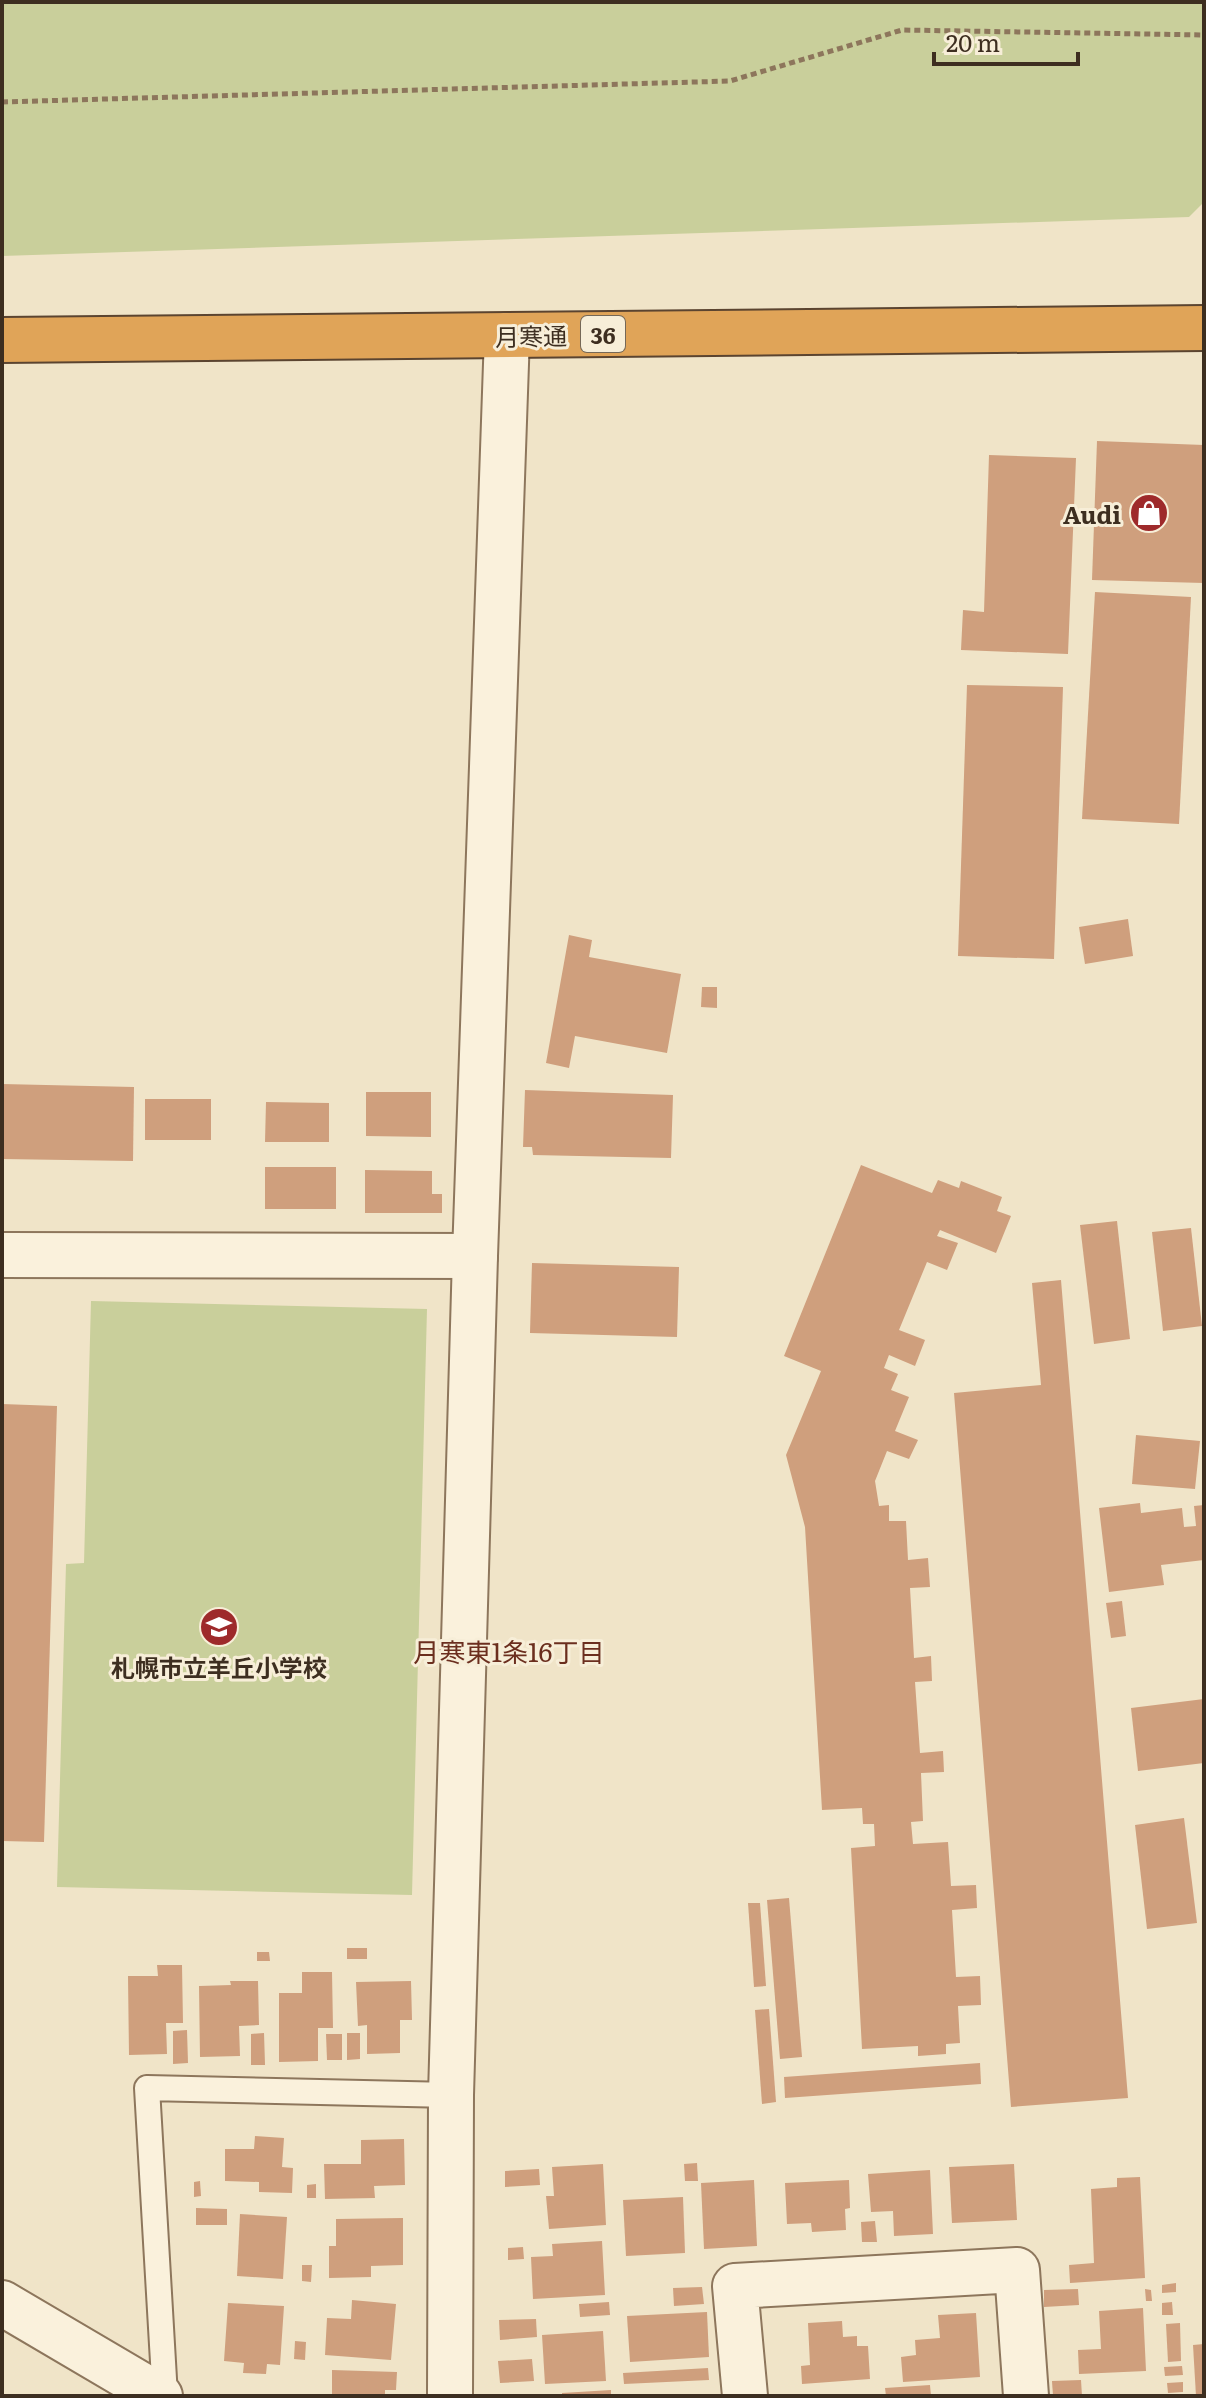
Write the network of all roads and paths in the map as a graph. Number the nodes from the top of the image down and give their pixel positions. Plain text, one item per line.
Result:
1 (1204, 35) edge
2 (2, 102) edge
3 (1204, 328) edge
4 (507, 335) junction
5 (2, 340) edge
6 (2, 1255) edge
7 (475, 1256) junction
8 (451, 2095) junction
9 (2, 2303) edge
10 (163, 2396) edge
11 (450, 2396) edge
12 (745, 2396) edge
13 (1026, 2396) edge

1 - 2 path
3 - 4 highway, 月寒通 / 36
4 - 5 highway, 月寒通 / 36
4 - 7 street
6 - 7 street
7 - 8 street
8 - 10 lane
8 - 11 street
9 - 10 street
12 - 13 street

